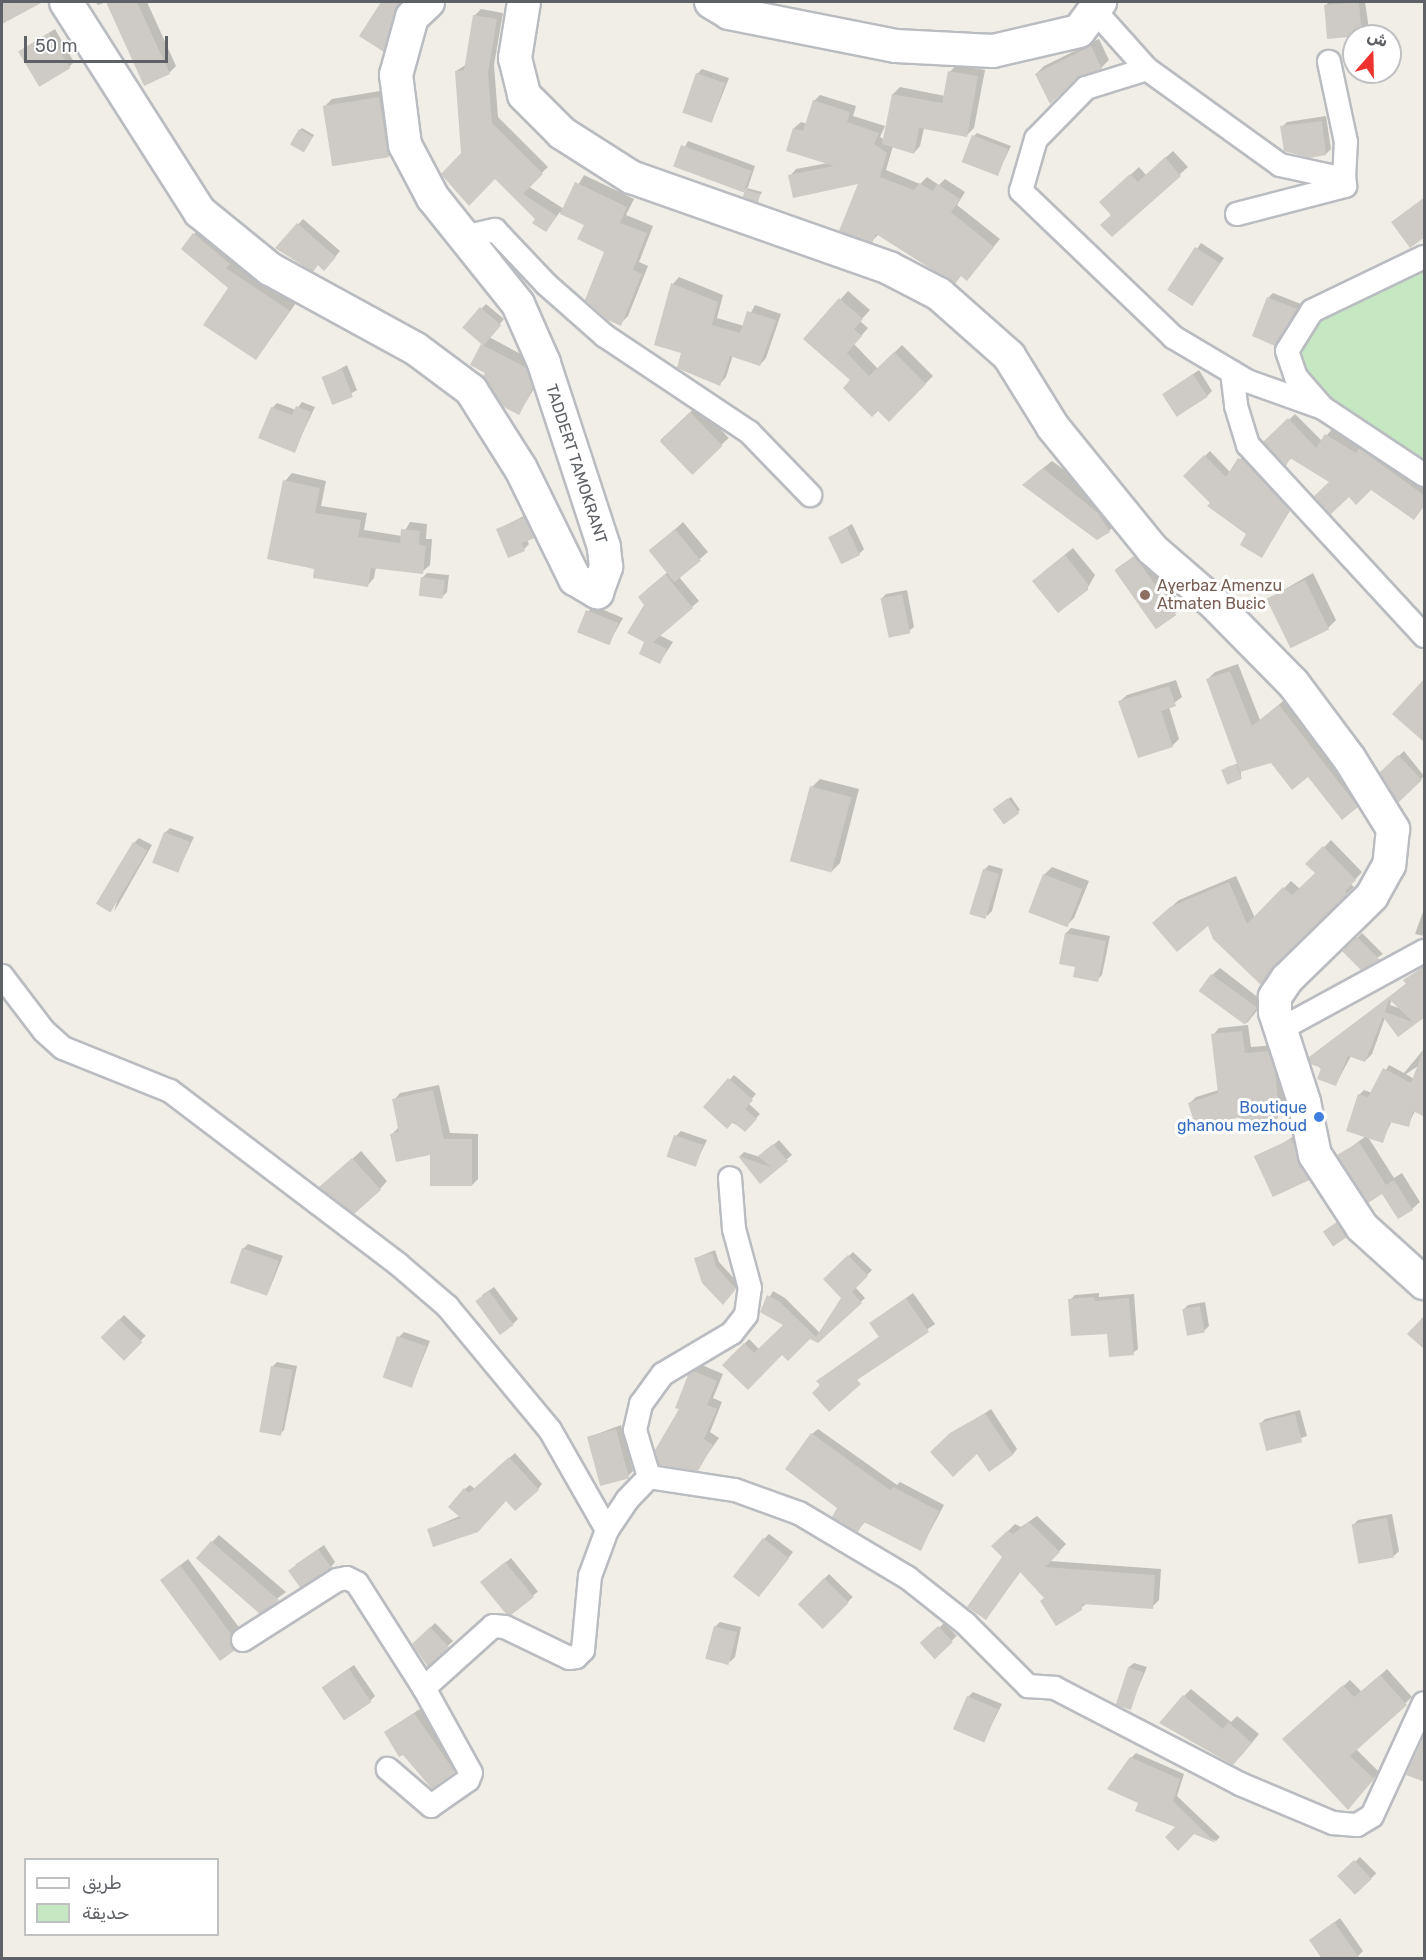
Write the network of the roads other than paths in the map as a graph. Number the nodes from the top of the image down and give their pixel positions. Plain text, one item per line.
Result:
1 (66, 2) edge
2 (428, 2) edge
3 (524, 2) edge
4 (711, 2) edge
5 (1098, 7) edge
6 (1329, 62) dead end
7 (1147, 69) junction
8 (1344, 179) junction
9 (1237, 214) dead end
10 (464, 237) junction
11 (1425, 257) edge
12 (1232, 372) junction
13 (1323, 408) junction
14 (1425, 475) edge
15 (810, 495) dead end
16 (1425, 636) edge
17 (1425, 951) edge
18 (2, 976) edge
19 (1281, 1029) junction
20 (730, 1178) dead end
21 (1425, 1283) edge
22 (649, 1477) junction
23 (607, 1530) junction
24 (243, 1640) dead end
25 (424, 1688) junction
26 (1425, 1704) edge
27 (388, 1769) dead end

1 - 10 main road, TADDERT TAMOKRANT
2 - 10 main road, TADDERT TAMOKRANT
3 - 19 main road
4 - 5 main road
5 - 7 street
6 - 8 street
7 - 8 street
7 - 12 street
8 - 9 street
10 - 15 street
11 - 13 street
12 - 13 street
12 - 16 street
13 - 14 street
17 - 19 street
18 - 23 street
19 - 21 main road
20 - 22 street
22 - 23 street
22 - 26 street
23 - 25 street
24 - 25 street
25 - 27 street

